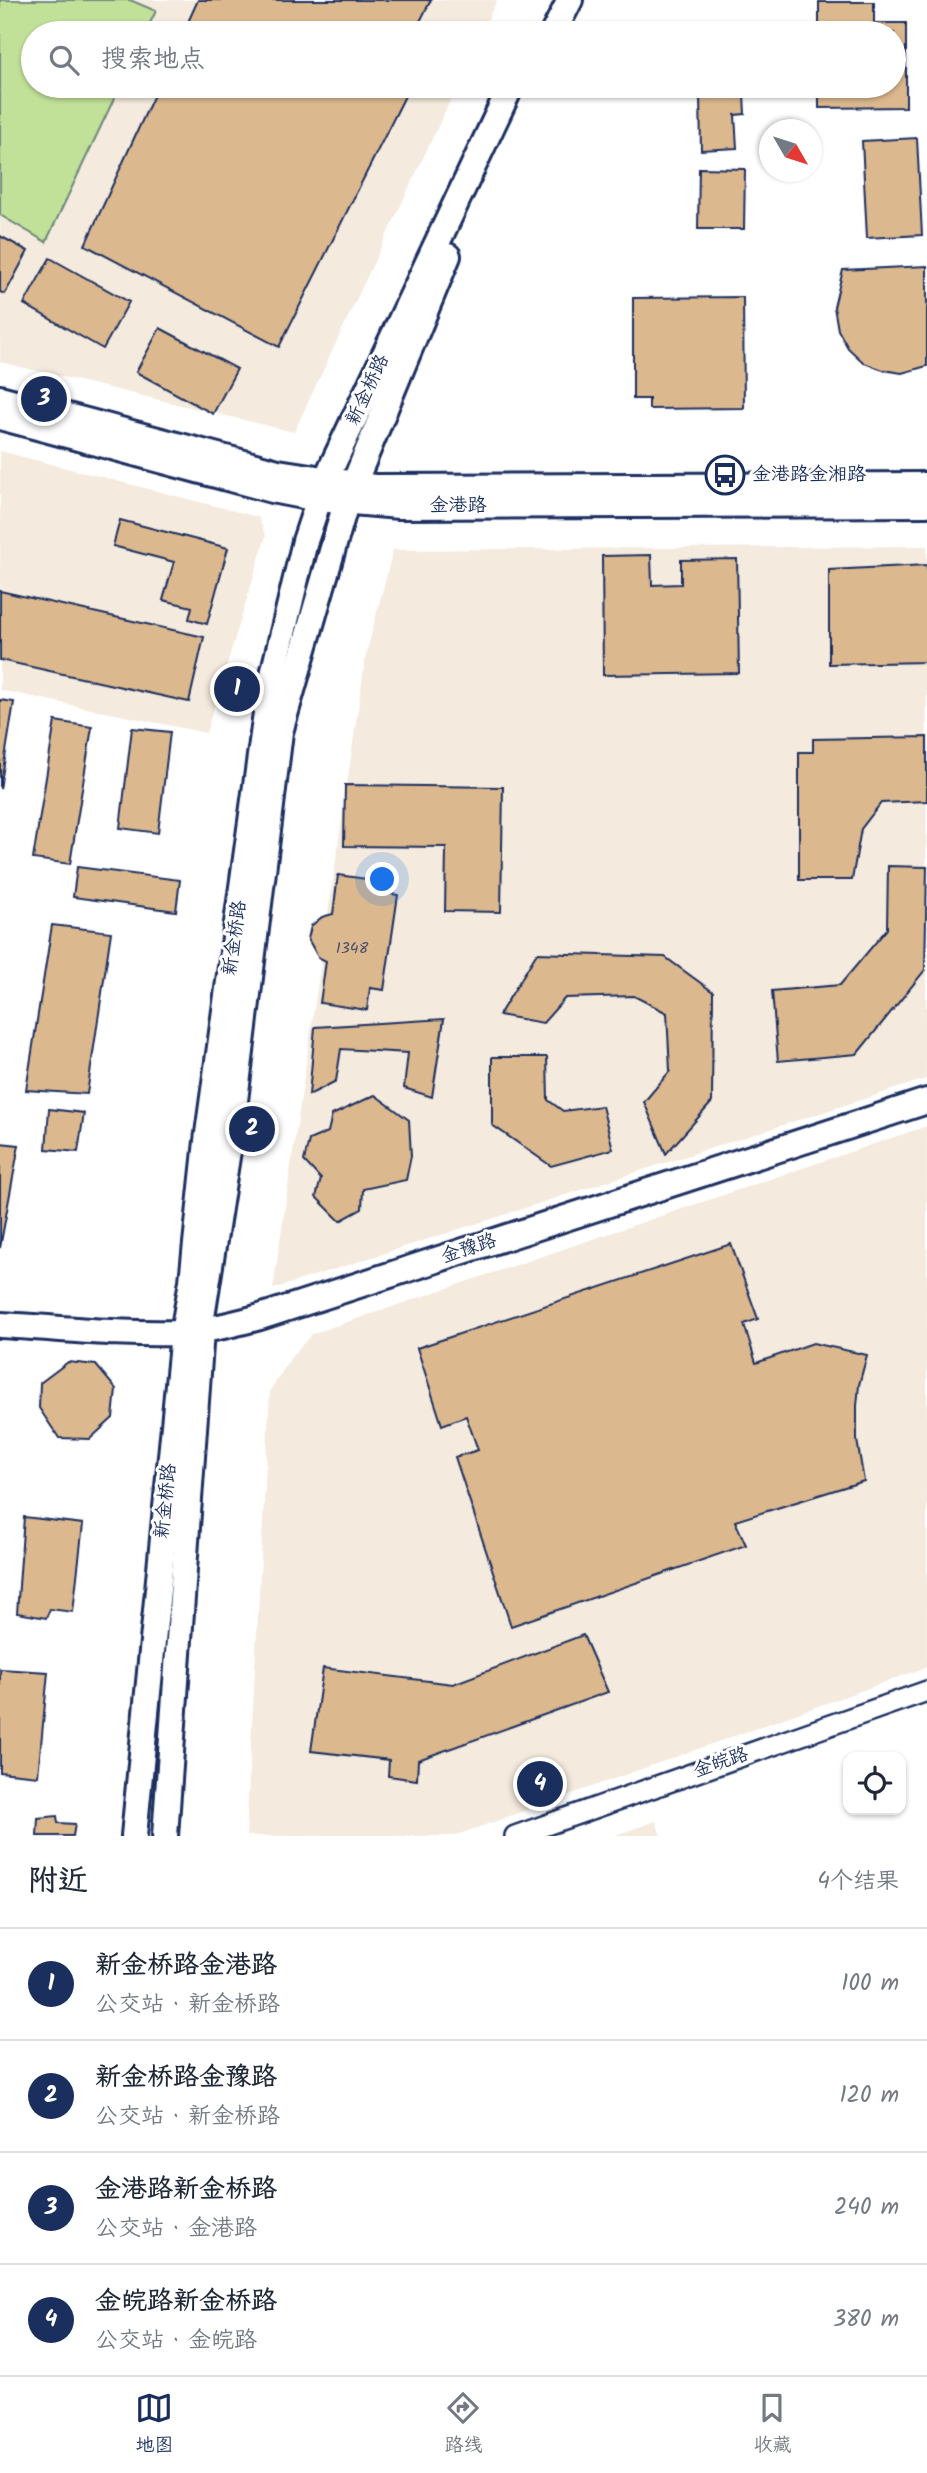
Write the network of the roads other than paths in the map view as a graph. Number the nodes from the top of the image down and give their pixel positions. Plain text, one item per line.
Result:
1 (551, 0) edge
2 (570, 0) edge
3 (541, 21) edge
4 (560, 21) edge
5 (505, 98) edge
6 (521, 98) edge
7 (0, 398) edge
8 (0, 417) edge
9 (927, 485) edge
10 (322, 490) junction
11 (350, 493) junction
12 (927, 504) edge
13 (927, 1101) edge
14 (0, 1325) edge
15 (192, 1331) junction
16 (927, 1691) edge
17 (134, 1836) edge
18 (165, 1836) edge
19 (515, 1836) edge

1 - 3 street
2 - 4 street
5 - 10 street, 新金桥路
6 - 11 street, 新金桥路
7 - 10 street, 金港路
8 - 10 street, 金港路
9 - 11 street, 金港路
10 - 11 street, 金港路
10 - 15 street, 新金桥路
11 - 12 street, 金港路
11 - 15 street, 新金桥路
13 - 15 street, 金豫路
14 - 15 street, 金豫路
15 - 17 street, 新金桥路
15 - 18 street, 新金桥路
16 - 19 street, 金皖路

